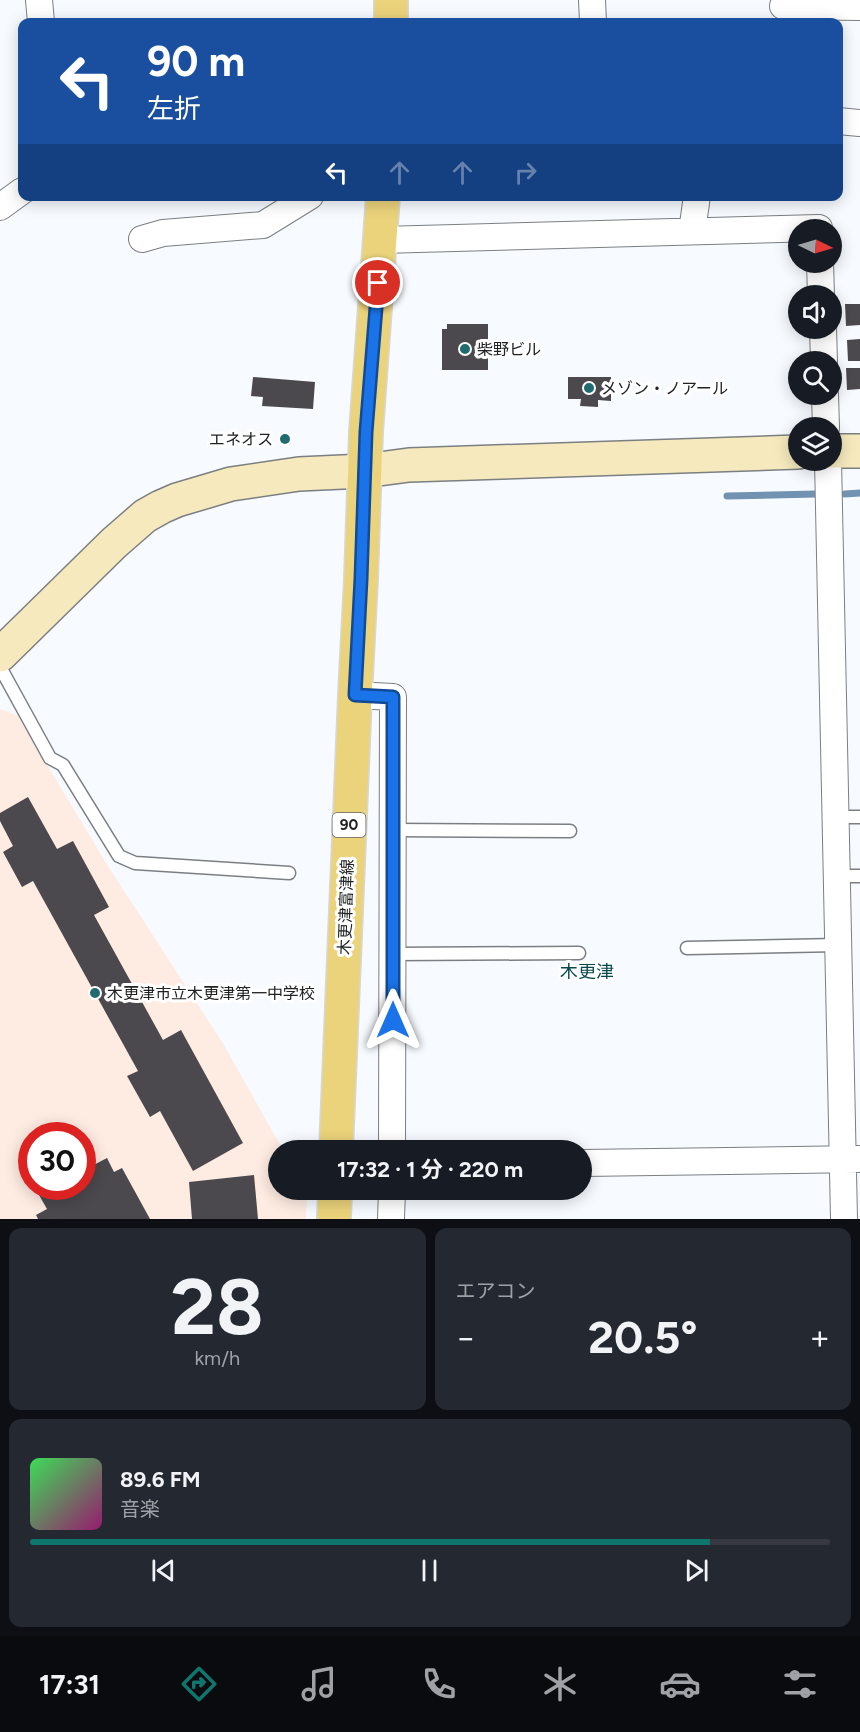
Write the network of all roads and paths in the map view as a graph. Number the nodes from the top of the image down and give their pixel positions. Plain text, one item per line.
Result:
1 (39, 0) edge
2 (391, 0) edge
3 (592, 0) edge
4 (860, 7) edge
5 (783, 10) edge
6 (41, 18) edge
7 (391, 18) edge
8 (593, 18) edge
9 (843, 121) edge
10 (860, 123) edge
11 (18, 194) edge
12 (302, 201) edge
13 (383, 201) edge
14 (696, 201) edge
15 (0, 207) edge
16 (788, 229) edge
17 (692, 231) junction
18 (142, 239) dead end
19 (381, 240) junction
20 (842, 451) edge
21 (860, 451) edge
22 (788, 452) edge
23 (364, 471) junction
24 (829, 471) edge
25 (1, 655) edge
26 (355, 695) junction
27 (848, 817) edge
28 (393, 830) junction
29 (570, 831) dead end
30 (289, 873) dead end
31 (848, 876) edge
32 (838, 945) junction
33 (687, 948) dead end
34 (579, 952) dead end
35 (393, 954) junction
36 (336, 1140) edge
37 (392, 1140) edge
38 (851, 1159) edge
39 (592, 1163) edge
40 (335, 1200) edge
41 (392, 1200) edge
42 (334, 1219) edge
43 (392, 1219) edge
44 (844, 1219) edge

1 - 6 street
2 - 7 main road
3 - 8 street
4 - 5 street
9 - 10 street
11 - 15 street
12 - 18 street
13 - 19 main road, 木更津富津線 / 90
14 - 17 street
16 - 17 street
17 - 19 street
19 - 23 main road, 木更津富津線 / 90
20 - 21 street
22 - 23 street
23 - 25 street
23 - 26 main road, 木更津富津線 / 90
24 - 27 street
25 - 30 lane
26 - 28 street
26 - 36 main road, 木更津富津線 / 90
27 - 31 street
28 - 29 lane
28 - 35 street
31 - 32 street
32 - 33 lane
32 - 38 street
34 - 35 lane
35 - 37 street
38 - 39 street
38 - 44 street
40 - 42 main road
41 - 43 street

